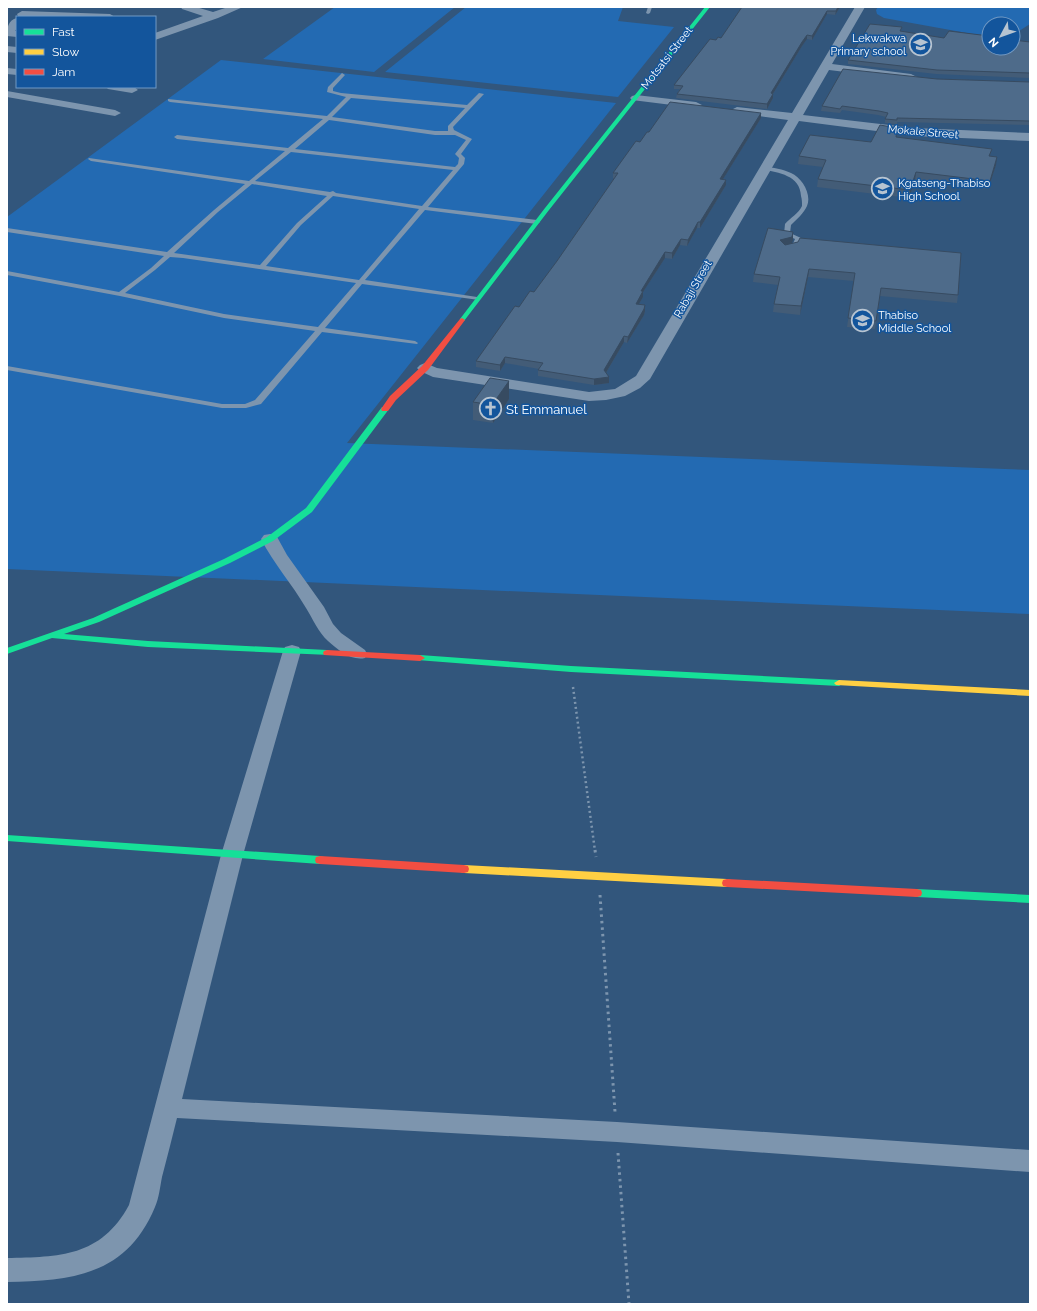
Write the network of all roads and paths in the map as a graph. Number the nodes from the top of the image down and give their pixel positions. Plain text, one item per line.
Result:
1 (186, 7) edge
2 (238, 7) edge
3 (650, 7) edge
4 (708, 7) edge
5 (860, 7) edge
6 (648, 13) dead end
7 (22, 15) edge
8 (66, 16) edge
9 (214, 16) junction
10 (16, 23) edge
11 (156, 26) edge
12 (171, 32) junction
13 (16, 34) edge
14 (156, 37) edge
15 (825, 66) junction
16 (342, 75) dead end
17 (921, 78) edge
18 (32, 88) edge
19 (119, 88) edge
20 (132, 90) dead end
21 (481, 94) dead end
22 (9, 96) edge
23 (351, 96) junction
24 (636, 98) junction
25 (170, 100) dead end
26 (707, 106) edge
27 (469, 107) junction
28 (723, 108) edge
29 (115, 113) dead end
30 (794, 117) junction
31 (328, 118) junction
32 (456, 133) junction
33 (177, 137) dead end
34 (1030, 137) edge
35 (290, 150) junction
36 (91, 159) dead end
37 (764, 168) junction
38 (457, 169) junction
39 (252, 182) junction
40 (333, 193) junction
41 (425, 208) junction
42 (537, 222) junction
43 (7, 230) edge
44 (784, 249) edge
45 (169, 255) junction
46 (262, 267) junction
47 (7, 273) edge
48 (361, 281) junction
49 (120, 294) junction
50 (478, 299) junction
51 (320, 329) junction
52 (415, 343) dead end
53 (7, 368) edge
54 (425, 368) junction
55 (270, 539) junction
56 (53, 636) junction
57 (7, 651) edge
58 (292, 651) junction
59 (358, 654) junction
60 (571, 669) junction
61 (1030, 693) edge
62 (7, 838) edge
63 (232, 855) junction
64 (599, 877) junction
65 (1030, 899) edge
66 (168, 1108) junction
67 (617, 1132) junction
68 (1030, 1161) edge
69 (7, 1270) edge
70 (629, 1304) edge

1 - 9 street
2 - 9 street
3 - 6 lane
4 - 24 street, Motsatsi Street
5 - 15 street, Rabaji Street
7 - 8 street
9 - 12 street
10 - 13 street
11 - 12 street
12 - 14 street
15 - 17 street
15 - 30 street, Rabaji Street
16 - 23 lane
18 - 22 street
19 - 20 street
21 - 27 lane
22 - 29 street
23 - 27 lane
23 - 31 lane
24 - 26 street, Motsatsi Street
24 - 42 street
25 - 31 lane
27 - 32 lane
28 - 30 street
30 - 34 street, Mokale Street
30 - 37 street, Rabaji Street
31 - 32 lane
31 - 35 lane
32 - 38 lane
33 - 35 lane
35 - 38 lane
35 - 39 lane
36 - 39 lane
37 - 44 lane
37 - 54 street, Rabaji Street
38 - 41 lane
39 - 40 lane
39 - 45 lane
40 - 41 lane
40 - 46 lane
41 - 42 lane
41 - 48 lane
42 - 50 street
43 - 45 lane
45 - 46 lane
45 - 49 lane
46 - 48 lane
47 - 49 lane
48 - 50 lane
48 - 51 lane
49 - 51 lane
50 - 54 street
51 - 52 lane
51 - 53 lane
54 - 55 street
55 - 56 street
55 - 59 street
56 - 57 street
56 - 58 street
58 - 59 street
58 - 63 street
59 - 60 street
60 - 61 street
60 - 64 path
62 - 63 street
63 - 64 street
63 - 66 street
64 - 65 street
64 - 67 path
66 - 67 street
66 - 69 street
67 - 68 street
67 - 70 path

